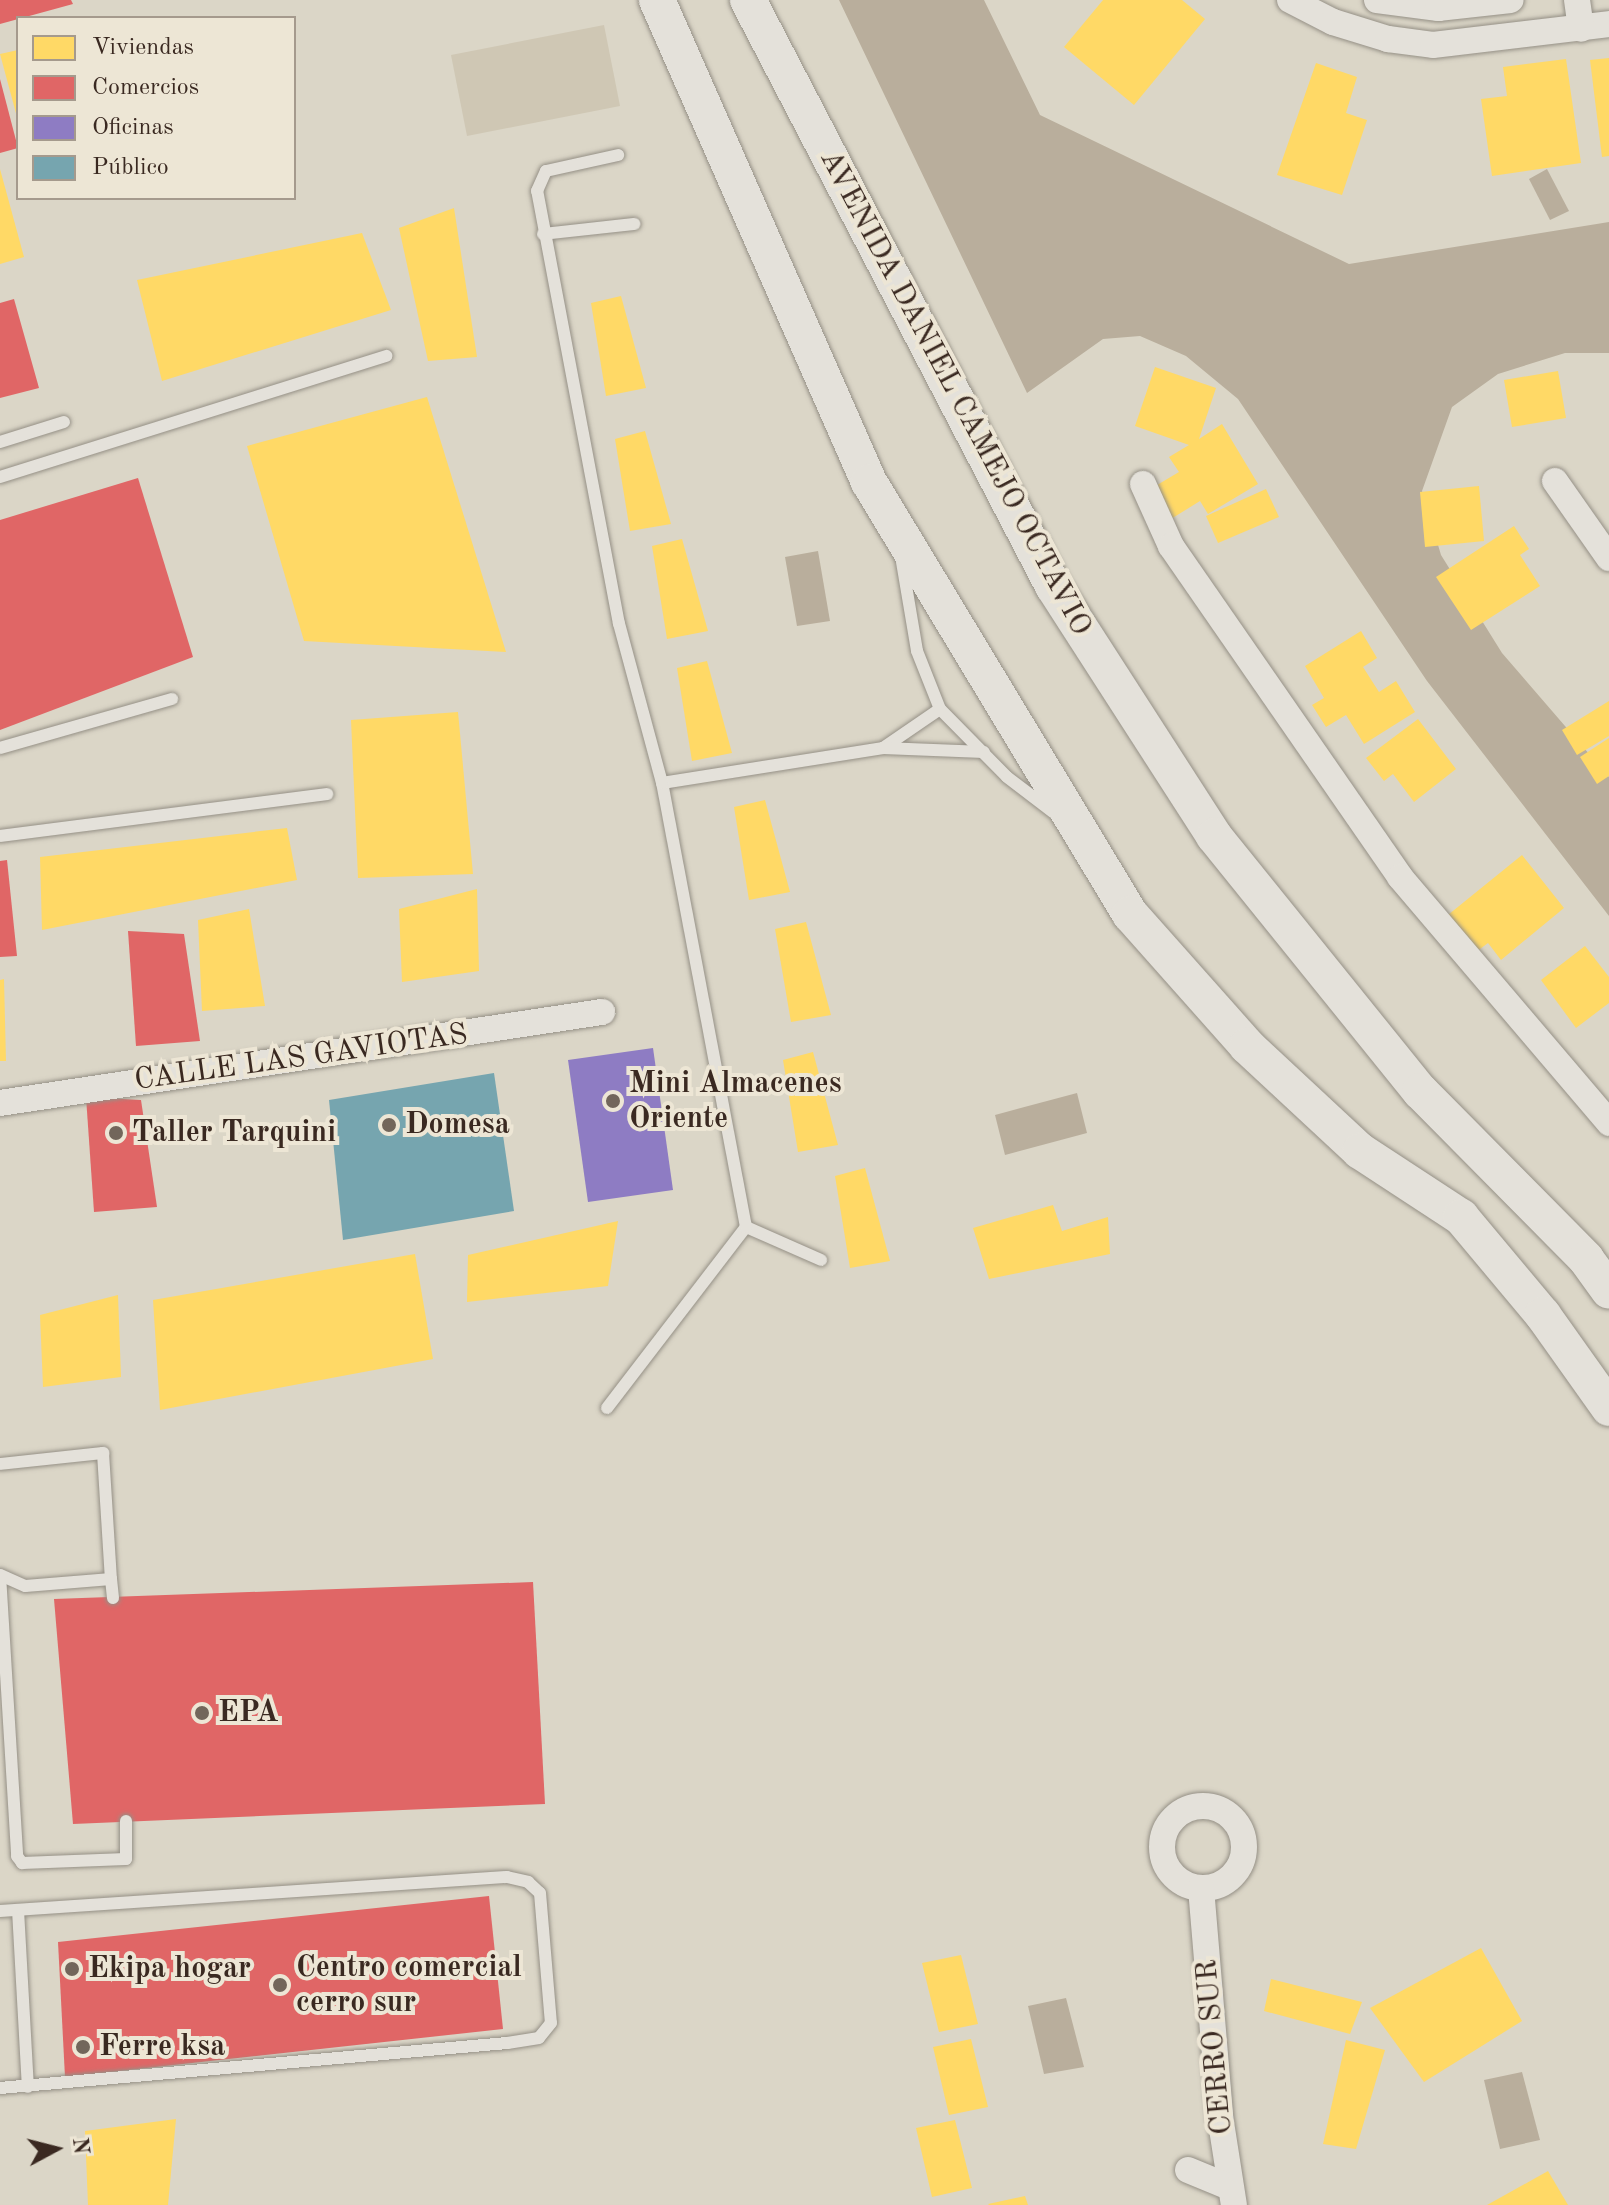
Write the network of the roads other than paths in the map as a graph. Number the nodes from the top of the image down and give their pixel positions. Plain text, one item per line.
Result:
1 (657, 0) edge
2 (748, 0) edge
3 (1290, 0) edge
4 (1377, 0) edge
5 (1511, 0) edge
6 (1577, 0) edge
7 (1609, 24) edge
8 (1581, 29) junction
9 (618, 155) dead end
10 (634, 224) dead end
11 (543, 234) junction
12 (386, 356) dead end
13 (64, 422) dead end
14 (0, 442) edge
15 (0, 477) edge
16 (1555, 481) dead end
17 (1143, 484) dead end
18 (896, 527) junction
19 (1609, 558) edge
20 (172, 699) dead end
21 (940, 709) junction
22 (0, 748) edge
23 (883, 748) junction
24 (984, 752) junction
25 (662, 783) junction
26 (327, 794) dead end
27 (1079, 831) junction
28 (0, 836) edge
29 (602, 1012) dead end
30 (0, 1103) edge
31 (1609, 1123) edge
32 (746, 1227) junction
33 (821, 1260) dead end
34 (1609, 1291) edge
35 (607, 1408) dead end
36 (1609, 1408) edge
37 (0, 1464) edge
38 (0, 1575) edge
39 (111, 1579) junction
40 (113, 1598) dead end
41 (126, 1821) dead end
42 (1201, 1888) dead end
43 (18, 1910) junction
44 (0, 1911) edge
45 (28, 2087) junction
46 (0, 2088) edge
47 (1188, 2170) dead end
48 (1231, 2196) edge

1 - 18 main road
2 - 34 main road, AVENIDA DANIEL CAMEJO OCTAVIO
3 - 8 street
4 - 5 street
6 - 8 street
7 - 8 street
9 - 11 lane
10 - 11 lane
11 - 25 lane
12 - 15 lane
13 - 14 lane
16 - 19 street
17 - 31 street
18 - 21 lane
18 - 27 main road
20 - 22 lane
21 - 23 lane
21 - 24 lane
23 - 24 lane
23 - 25 lane
24 - 27 lane
25 - 32 lane
26 - 28 lane
27 - 36 main road
29 - 30 street, CALLE LAS GAVIOTAS
32 - 33 lane
32 - 35 lane
37 - 39 lane
38 - 39 lane
38 - 41 lane
39 - 40 lane
42 - 48 street, CERRO SUR
43 - 44 lane
43 - 45 lane
43 - 45 lane
45 - 46 lane
47 - 48 street

